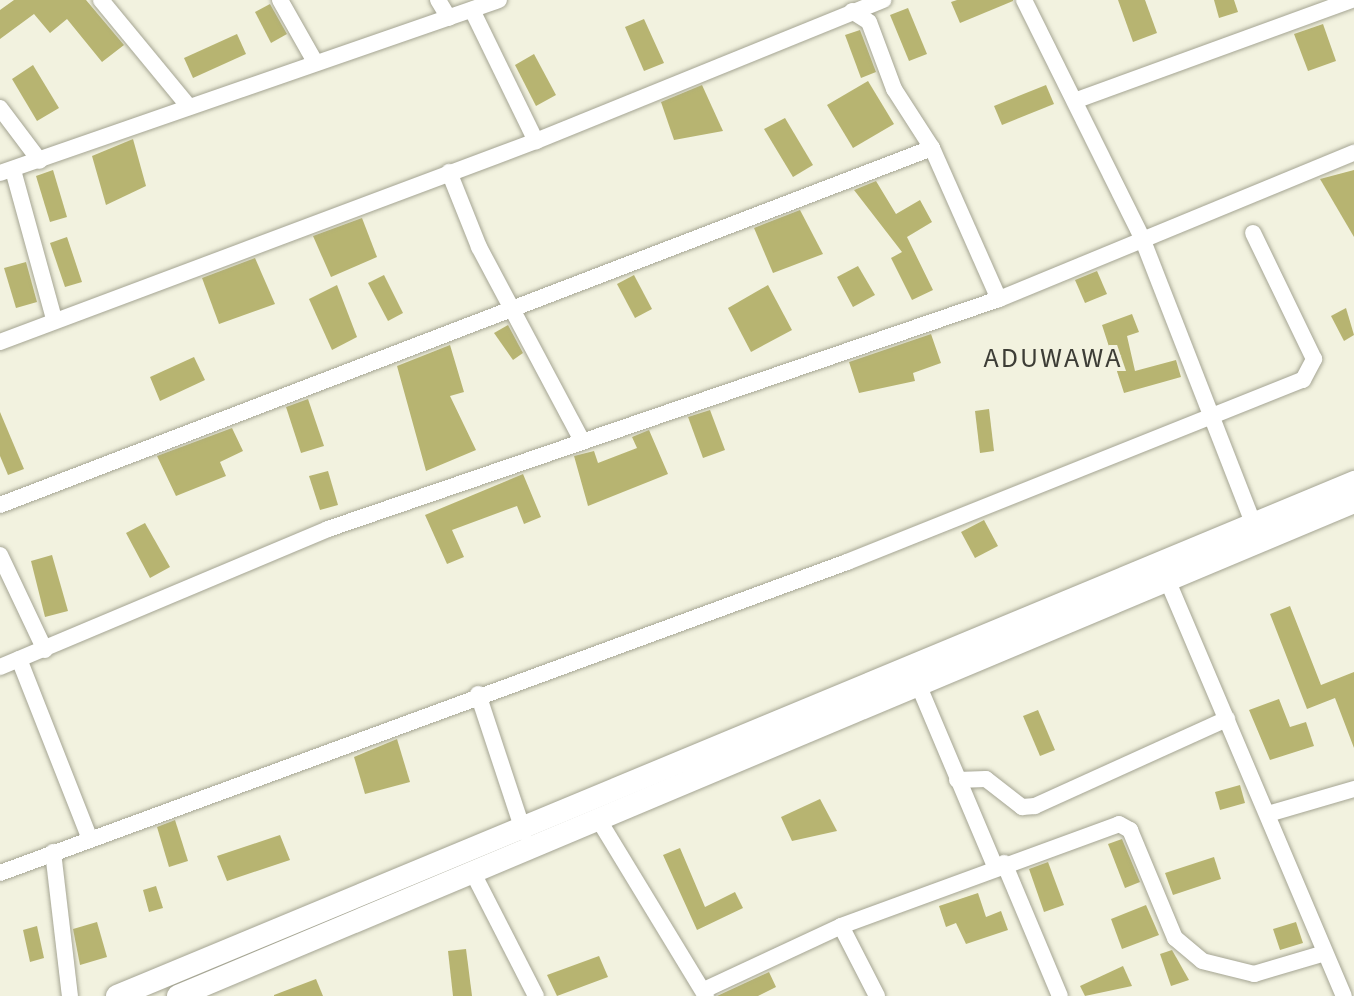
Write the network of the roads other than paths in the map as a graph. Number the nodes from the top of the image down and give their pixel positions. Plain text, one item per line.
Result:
1 (101, 0) edge
2 (280, 0) edge
3 (438, 0) edge
4 (499, 0) edge
5 (883, 0) edge
6 (1024, 0) edge
7 (1352, 0) edge
8 (472, 10) junction
9 (852, 11) junction
10 (449, 18) junction
11 (314, 60) junction
12 (1077, 100) junction
13 (186, 103) junction
14 (0, 108) edge
15 (536, 141) junction
16 (932, 148) junction
17 (1354, 153) edge
18 (40, 161) junction
19 (6, 172) edge
20 (449, 172) junction
21 (1253, 233) dead end
22 (1142, 238) junction
23 (999, 299) junction
24 (511, 309) junction
25 (54, 319) junction
26 (0, 342) edge
27 (1214, 420) junction
28 (582, 441) junction
29 (1354, 482) edge
30 (1354, 502) edge
31 (0, 505) edge
32 (1252, 520) junction
33 (0, 555) edge
34 (1166, 577) junction
35 (45, 650) junction
36 (19, 659) junction
37 (0, 667) edge
38 (918, 684) junction
39 (478, 694) junction
40 (1227, 719) junction
41 (957, 780) junction
42 (1354, 789) edge
43 (1268, 814) junction
44 (600, 822) junction
45 (524, 833) junction
46 (90, 839) junction
47 (53, 852) junction
48 (999, 865) junction
49 (0, 873) edge
50 (473, 873) junction
51 (841, 926) junction
52 (1325, 953) junction
53 (705, 993) edge
54 (70, 996) edge
55 (117, 996) edge
56 (178, 996) edge
57 (536, 996) edge
58 (877, 996) edge
59 (1060, 996) edge
60 (1344, 996) edge

1 - 13 street
2 - 11 street
3 - 10 street
4 - 8 street
5 - 9 street
6 - 12 street
7 - 12 street
8 - 10 street
8 - 15 street
9 - 15 street
9 - 16 street
10 - 11 street
11 - 13 street
12 - 22 street
13 - 18 street
14 - 18 street
15 - 20 street
16 - 23 street
16 - 24 street
17 - 22 street
18 - 19 street
19 - 25 street
20 - 24 street
20 - 25 street
21 - 27 street
22 - 23 street
22 - 27 street
23 - 28 street
24 - 28 street
24 - 31 street
25 - 26 street
27 - 32 street
27 - 39 street
28 - 35 street
29 - 32 highway
30 - 34 highway
32 - 45 highway
33 - 35 street
34 - 38 highway
34 - 40 street
35 - 36 street
36 - 37 street
36 - 46 street
38 - 41 street
38 - 44 highway
39 - 45 street
39 - 46 street
40 - 41 street
40 - 43 street
41 - 48 street
42 - 43 street
43 - 52 street
44 - 50 highway
44 - 53 street
45 - 55 highway
46 - 47 street
47 - 49 street
47 - 54 street
48 - 51 street
48 - 52 street
48 - 59 street
50 - 56 highway
50 - 57 street
51 - 53 street
51 - 58 street
52 - 60 street

